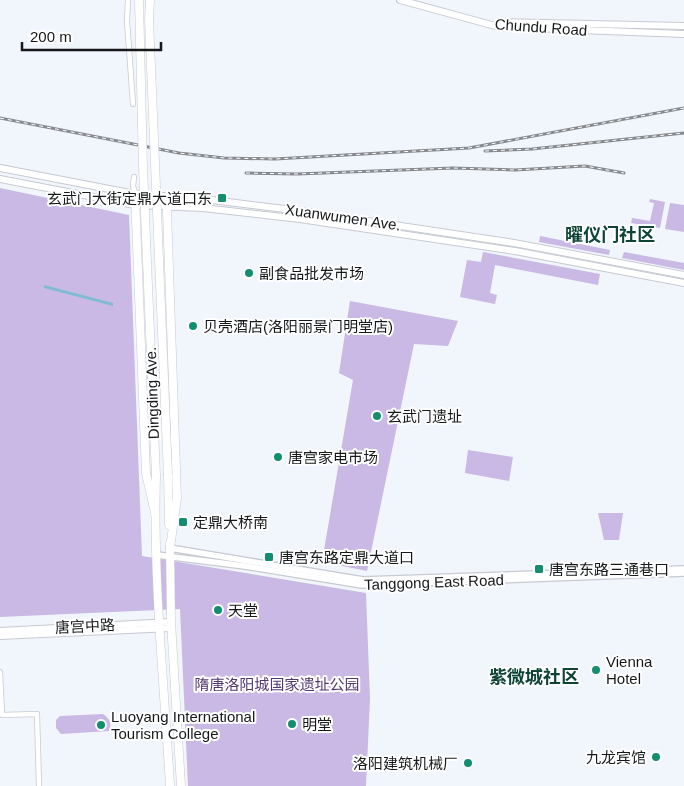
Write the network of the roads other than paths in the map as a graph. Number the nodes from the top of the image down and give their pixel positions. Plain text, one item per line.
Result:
1 (128, 0) edge
2 (139, 0) edge
3 (150, 0) edge
4 (400, 0) edge
5 (416, 0) edge
6 (684, 26) edge
7 (684, 34) edge
8 (133, 104) dead end
9 (0, 168) edge
10 (134, 177) dead end
11 (0, 179) edge
12 (136, 194) junction
13 (169, 196) junction
14 (135, 205) junction
15 (168, 206) junction
16 (684, 275) edge
17 (684, 283) edge
18 (172, 327) junction
19 (140, 329) junction
20 (172, 474) junction
21 (156, 476) junction
22 (147, 478) junction
23 (155, 513) junction
24 (170, 552) junction
25 (157, 555) junction
26 (684, 568) edge
27 (684, 574) edge
28 (160, 625) junction
29 (171, 625) junction
30 (0, 631) edge
31 (0, 636) edge
32 (0, 672) edge
33 (39, 786) edge
34 (170, 786) edge
35 (180, 786) edge

1 - 8 street
2 - 21 main road, Dingding Ave., bridge
3 - 20 main road, Dingding Ave., bridge
4 - 7 main road, Chundu Road
5 - 6 main road, Chundu Road
9 - 12 main road, Xuanwumen Ave.
10 - 12 street
11 - 14 main road, Xuanwumen Ave.
12 - 13 main road, Xuanwumen Ave.
12 - 14 main road
13 - 15 main road
13 - 16 main road, Xuanwumen Ave.
14 - 15 main road, Xuanwumen Ave.
14 - 19 main road
15 - 17 main road, Xuanwumen Ave.
15 - 18 main road
18 - 19 main road
18 - 20 main road
19 - 22 main road
20 - 24 main road, Dingding Ave.
21 - 22 main road
21 - 23 main road, Dingding Ave.
22 - 23 main road
23 - 25 main road, Dingding Ave.
24 - 25 street, Tanggong East Road
24 - 26 street, Tanggong East Road
24 - 27 street, Tanggong East Road
24 - 29 main road, Dingding Ave.
25 - 28 main road, Dingding Ave.
28 - 29 main road, 唐宫中路
28 - 30 main road, 唐宫中路
28 - 31 main road
28 - 34 main road, Dingding Ave.
29 - 35 main road, Dingding Ave.
32 - 33 street

